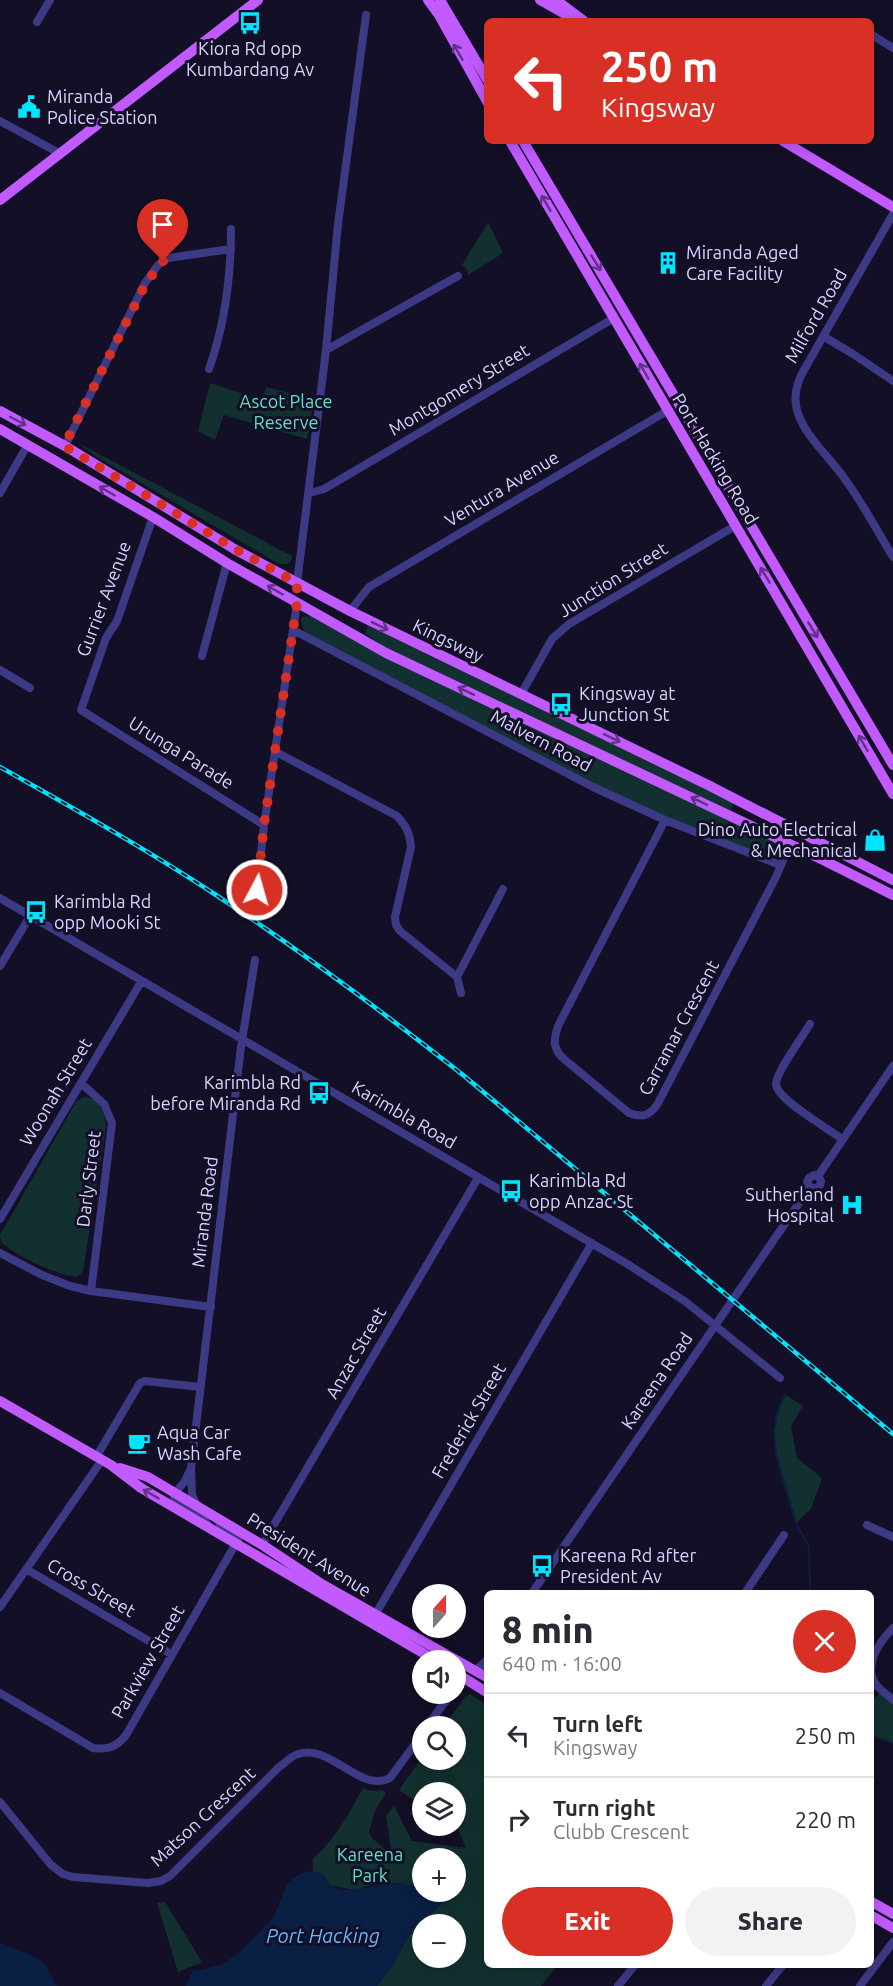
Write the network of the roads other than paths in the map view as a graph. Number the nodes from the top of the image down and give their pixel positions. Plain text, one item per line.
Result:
1 (50, 0) edge
2 (256, 0) edge
3 (428, 0) edge
4 (440, 0) edge
5 (540, 0) edge
6 (556, 0) edge
7 (366, 15) dead end
8 (572, 18) edge
9 (580, 18) edge
10 (37, 22) dead end
11 (874, 36) edge
12 (893, 48) edge
13 (484, 74) edge
14 (484, 96) edge
15 (0, 121) edge
16 (512, 144) edge
17 (525, 144) edge
18 (788, 144) edge
19 (59, 153) junction
20 (0, 200) edge
21 (893, 207) edge
22 (893, 214) edge
23 (231, 229) dead end
24 (231, 249) junction
25 (458, 276) dead end
26 (624, 312) junction
27 (614, 318) junction
28 (823, 336) junction
29 (326, 350) junction
30 (209, 369) dead end
31 (893, 381) edge
32 (679, 404) junction
33 (0, 411) edge
34 (667, 411) junction
35 (0, 429) edge
36 (37, 431) junction
37 (28, 444) junction
38 (64, 446) junction
39 (0, 493) edge
40 (309, 493) junction
41 (159, 501) junction
42 (153, 517) junction
43 (746, 518) junction
44 (735, 526) junction
45 (893, 557) edge
46 (227, 563) junction
47 (297, 583) junction
48 (297, 603) junction
49 (350, 611) junction
50 (293, 630) junction
51 (202, 656) dead end
52 (0, 670) edge
53 (30, 688) dead end
54 (521, 694) junction
55 (81, 710) joint
56 (276, 752) junction
57 (893, 765) edge
58 (893, 794) edge
59 (665, 820) junction
60 (264, 825) junction
61 (797, 829) junction
62 (790, 844) junction
63 (780, 865) junction
64 (893, 880) edge
65 (503, 889) dead end
66 (257, 890) dead end
67 (893, 895) edge
68 (0, 898) edge
69 (30, 916) junction
70 (255, 960) dead end
71 (0, 966) edge
72 (457, 977) junction
73 (141, 982) junction
74 (460, 993) dead end
75 (810, 1024) dead end
76 (242, 1040) junction
77 (893, 1066) edge
78 (81, 1083) junction
79 (842, 1139) junction
80 (478, 1178) junction
81 (0, 1219) edge
82 (592, 1243) junction
83 (0, 1252) edge
84 (92, 1291) junction
85 (211, 1307) junction
86 (716, 1325) junction
87 (780, 1378) dead end
88 (200, 1387) junction
89 (0, 1401) edge
90 (103, 1461) junction
91 (191, 1468) junction
92 (175, 1493) junction
93 (197, 1506) junction
94 (217, 1518) junction
95 (867, 1525) dead end
96 (209, 1527) junction
97 (784, 1535) dead end
98 (893, 1537) edge
99 (236, 1543) junction
100 (262, 1545) junction
101 (26, 1569) junction
102 (534, 1590) edge
103 (747, 1590) edge
104 (0, 1607) edge
105 (375, 1615) junction
106 (893, 1628) edge
107 (418, 1650) edge
108 (171, 1654) junction
109 (874, 1659) edge
110 (484, 1663) edge
111 (475, 1671) junction
112 (466, 1676) edge
113 (484, 1676) edge
114 (874, 1679) edge
115 (466, 1682) edge
116 (484, 1691) edge
117 (0, 1693) edge
118 (893, 1700) edge
119 (412, 1748) edge
120 (0, 1802) edge
121 (874, 1903) edge
122 (893, 1914) edge
123 (874, 1917) edge
124 (893, 1928) edge
125 (893, 1942) edge
126 (874, 1967) edge
127 (632, 1968) edge
128 (781, 1968) edge
129 (874, 1968) edge
130 (618, 1986) edge
131 (766, 1986) edge
132 (860, 1986) edge

1 - 10 street
2 - 19 main road
14 -> 3 main road
4 - 13 main road
5 - 8 main road
6 - 9 main road
7 - 29 street
11 - 12 street
15 - 19 street
27 -> 16 main road, Port Hacking Road
17 -> 26 main road, Port Hacking Road
18 - 21 main road
19 - 20 main road
22 - 28 street, Milford Road
23 - 24 street
24 - 30 street
24 - 38 street
25 - 29 street
26 - 27 main road, Montgomery Street
26 - 32 main road, Port Hacking Road
34 -> 27 main road, Port Hacking Road
27 - 40 street, Montgomery Street
28 - 31 street
28 - 45 street, Milford Road
29 - 40 street
32 - 34 main road, Ventura Avenue
32 - 43 main road, Port Hacking Road
33 -> 36 main road, Kingsway
34 - 44 main road, Port Hacking Road
34 - 49 street, Ventura Avenue
35 - 37 main road, Kingsway
36 - 37 main road
36 - 38 main road, Kingsway
37 - 39 street
42 -> 37 main road, Kingsway
38 - 41 main road, Kingsway
40 - 47 street
41 - 42 main road, Gurrier Avenue
41 - 47 main road, Kingsway
42 - 46 main road, Kingsway
42 - 55 street, Gurrier Avenue
43 - 44 main road, Junction Street
43 -> 57 main road, Port Hacking Road
44 - 54 street, Junction Street
58 -> 44 main road, Port Hacking Road
48 -> 46 main road, Kingsway
46 - 51 street
47 - 48 main road
47 - 49 main road, Kingsway
48 - 50 street
62 -> 48 main road, Kingsway
49 -> 54 main road, Kingsway
50 - 56 street
50 - 59 street, Malvern Road
52 - 53 street
54 -> 61 main road, Kingsway
55 - 60 street, Urunga Parade
56 - 60 street
56 - 72 street
59 - 63 street, Malvern Road
59 - 63 street, Carramar Crescent
60 - 66 street
61 - 62 main road
61 - 64 main road, Kingsway
62 - 63 street, Carramar Crescent
62 - 67 main road, Kingsway
65 - 72 street
68 - 69 street, Karimbla Road
69 - 71 street
69 - 73 street, Karimbla Road
70 - 76 street, Miranda Road
72 - 74 street
73 - 76 street, Karimbla Road
73 - 78 street, Woonah Street
75 - 79 street
76 - 80 street, Karimbla Road
76 - 85 street, Miranda Road
77 - 79 street
78 - 81 street, Woonah Street
78 - 84 street, Darly Street
79 - 86 street, Kareena Road
80 - 82 street, Karimbla Road
80 - 100 street, Anzac Street
82 - 86 street, Karimbla Road
82 - 105 street, Frederick Street
83 - 84 street
84 - 85 street
85 - 88 street, Miranda Road
86 - 87 street, Karimbla Road
86 - 102 street, Kareena Road
88 - 90 street
88 - 91 street, Miranda Road
89 - 90 main road, President Avenue
90 - 92 main road, President Avenue
96 -> 90 main road, President Avenue
90 - 101 street
91 - 92 street, Miranda Road
91 - 93 street, Miranda Road
92 - 93 main road, President Avenue
92 - 96 street
93 - 94 main road, President Avenue
94 - 99 street
94 - 100 main road, President Avenue
95 - 98 street
96 - 99 main road, President Avenue
97 - 103 street
99 - 107 main road, President Avenue
99 - 108 street, Parkview Street
100 - 105 main road, President Avenue
101 - 104 street
101 - 108 street, Cross Street
105 - 111 main road, President Avenue
106 - 109 street
108 - 117 street, Parkview Street
110 - 111 street
111 - 112 main road
111 - 113 main road, President Avenue
114 - 118 street
115 - 116 main road
119 - 120 street, Matson Crescent
121 - 122 main road
123 - 124 main road
125 - 126 street
127 - 130 street
128 - 131 street
129 - 132 street

